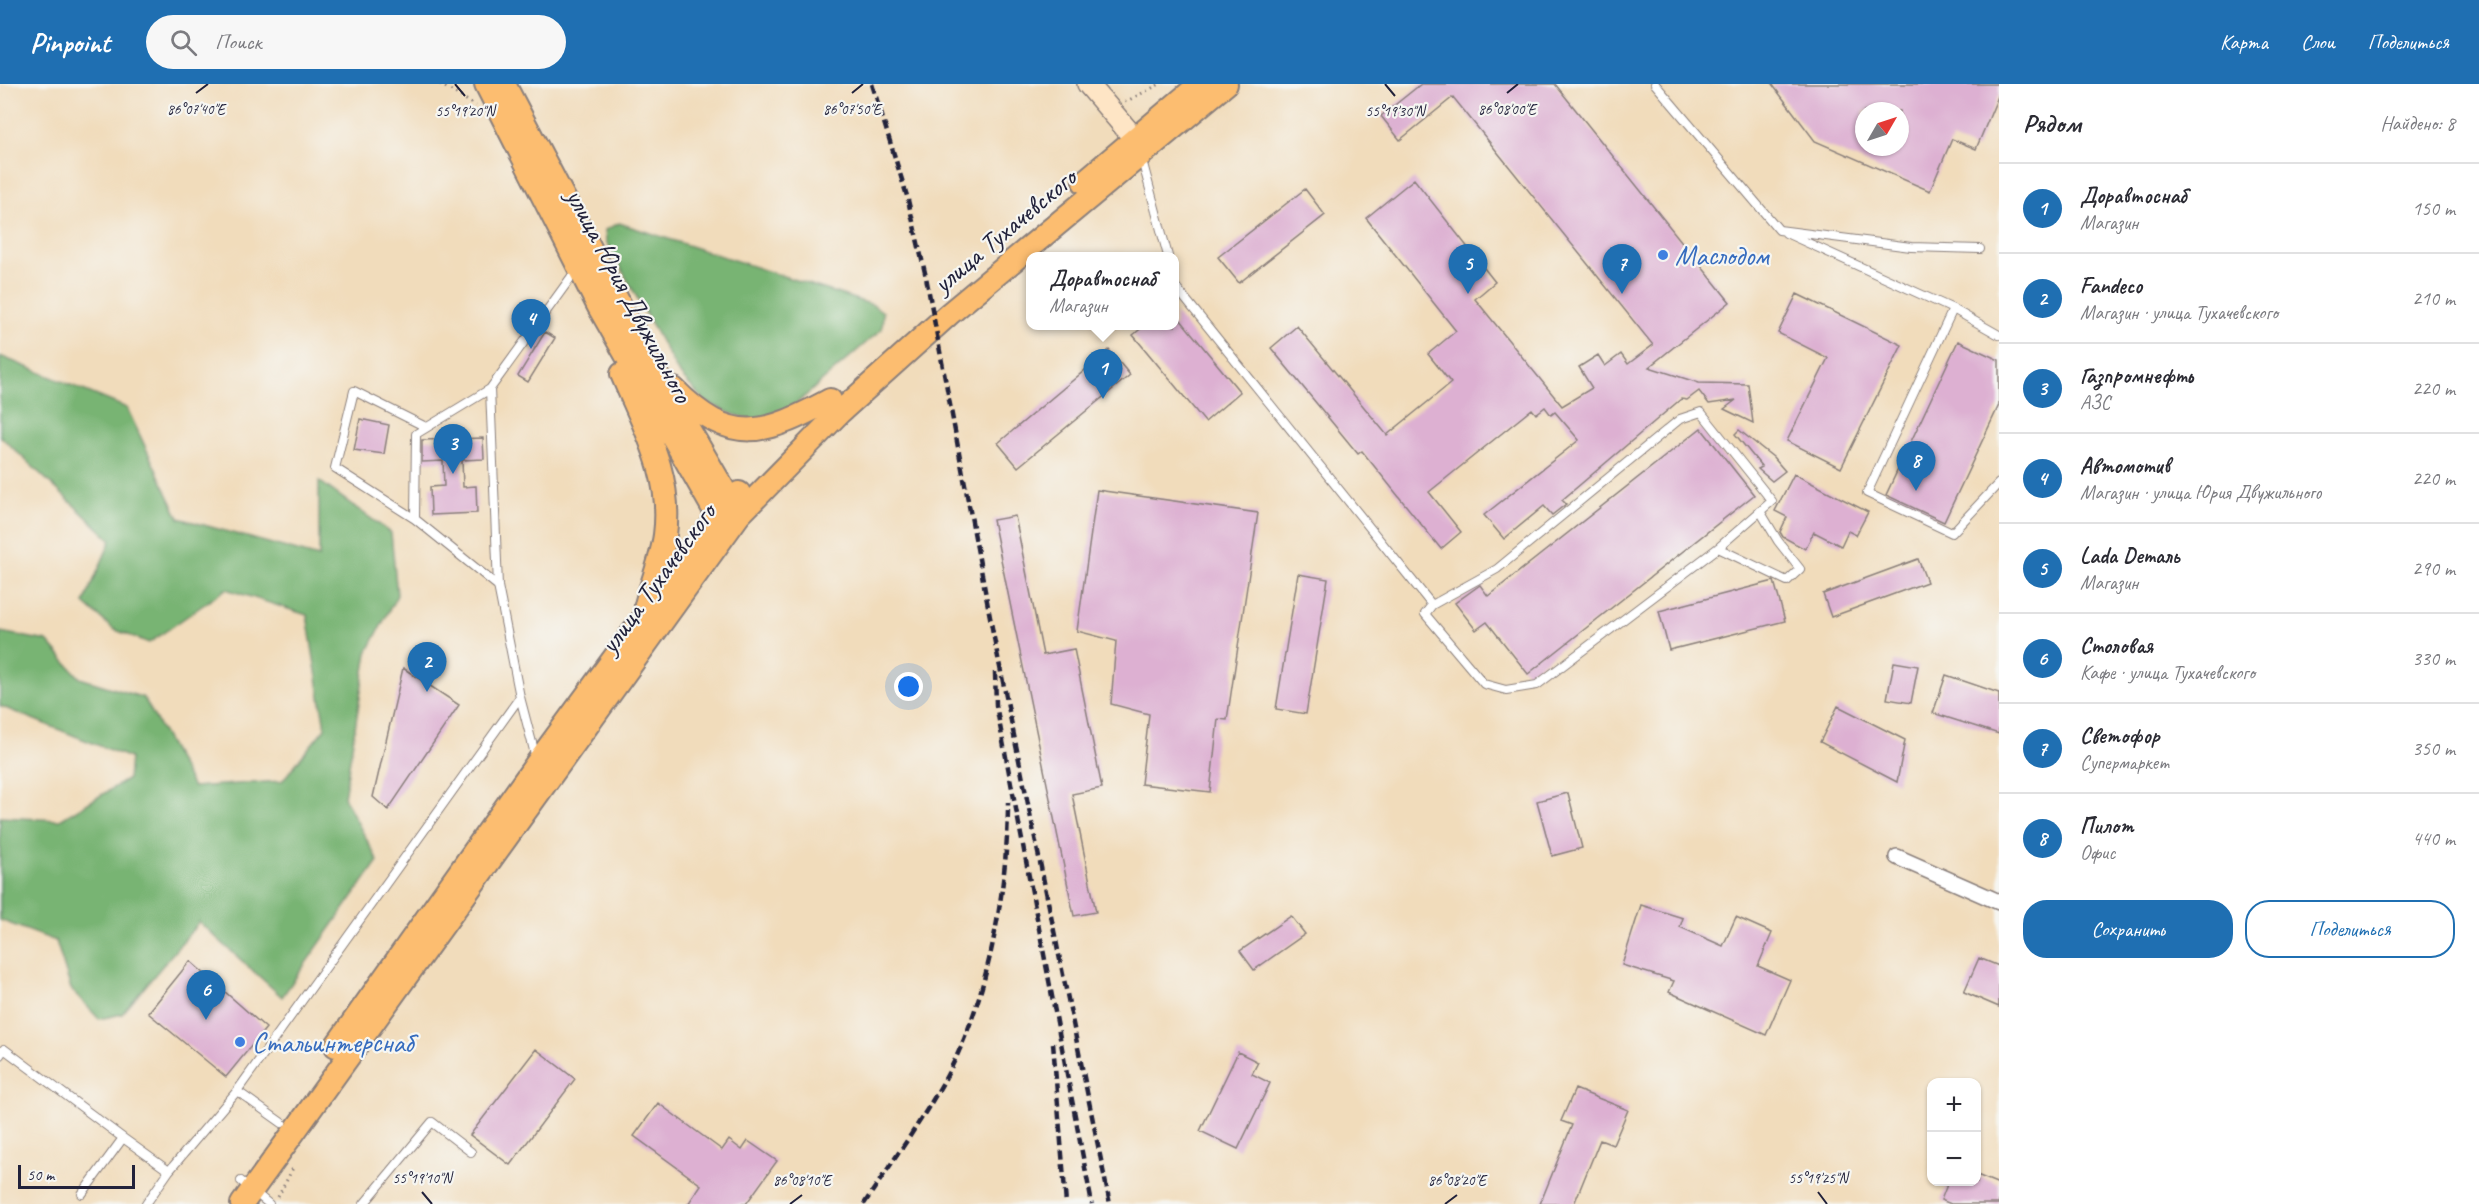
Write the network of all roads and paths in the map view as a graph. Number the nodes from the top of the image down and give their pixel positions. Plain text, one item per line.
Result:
1 (486, 84) edge
2 (504, 84) edge
3 (1088, 84) edge
4 (1160, 84) edge
5 (1200, 84) edge
6 (1226, 84) edge
7 (1655, 84) edge
8 (1110, 109) junction
9 (1138, 147) junction
10 (1779, 230) junction
11 (1980, 249) dead end
12 (1167, 252) edge
13 (579, 267) junction
14 (1179, 291) edge
15 (599, 307) junction
16 (1953, 309) junction
17 (1999, 335) edge
18 (652, 366) junction
19 (490, 389) junction
20 (830, 400) junction
21 (426, 427) junction
22 (1999, 483) edge
23 (1760, 511) junction
24 (728, 517) junction
25 (415, 519) junction
26 (1718, 548) junction
27 (498, 586) junction
28 (1432, 605) junction
29 (641, 621) junction
30 (520, 697) junction
31 (537, 763) junction
32 (1897, 857) dead end
33 (1999, 902) edge
34 (0, 1055) edge
35 (237, 1091) junction
36 (282, 1123) junction
37 (123, 1138) junction
38 (471, 1152) dead end
39 (169, 1171) junction
40 (82, 1194) dead end
41 (251, 1195) edge
42 (146, 1204) edge
43 (224, 1204) edge
44 (364, 1204) edge

1 - 13 main road, улица Юрия Двужильного
2 - 18 main road, улица Юрия Двужильного
3 - 8 street
4 - 8 path
5 - 9 main road, улица Тухачевского
6 - 9 main road, улица Тухачевского
7 - 10 lane
8 - 9 street
9 - 12 lane
9 - 20 main road, улица Тухачевского
9 - 24 main road, улица Тухачевского
10 - 11 lane
10 - 16 lane
13 - 15 main road, улица Юрия Двужильного
13 - 19 lane
14 - 28 lane
15 - 24 main road, улица Юрия Двужильного
15 - 29 main road
16 - 17 lane
16 - 22 lane
18 - 20 main road
18 - 24 main road, улица Юрия Двужильного
19 - 21 lane
19 - 27 lane
20 - 24 main road, улица Тухачевского
21 - 25 lane
21 - 25 lane
23 - 26 lane
23 - 26 lane
23 - 28 lane
24 - 29 main road, улица Тухачевского
24 - 41 main road, улица Тухачевского
25 - 27 lane
26 - 28 lane
27 - 30 lane
29 - 31 main road, улица Тухачевского
30 - 31 lane
30 - 35 lane
31 - 36 main road, улица Тухачевского
32 - 33 street
34 - 37 lane
35 - 36 lane
35 - 39 lane
36 - 41 main road, улица Тухачевского
37 - 39 lane
37 - 40 lane
38 - 44 lane
39 - 42 lane
41 - 43 main road, улица Тухачевского

